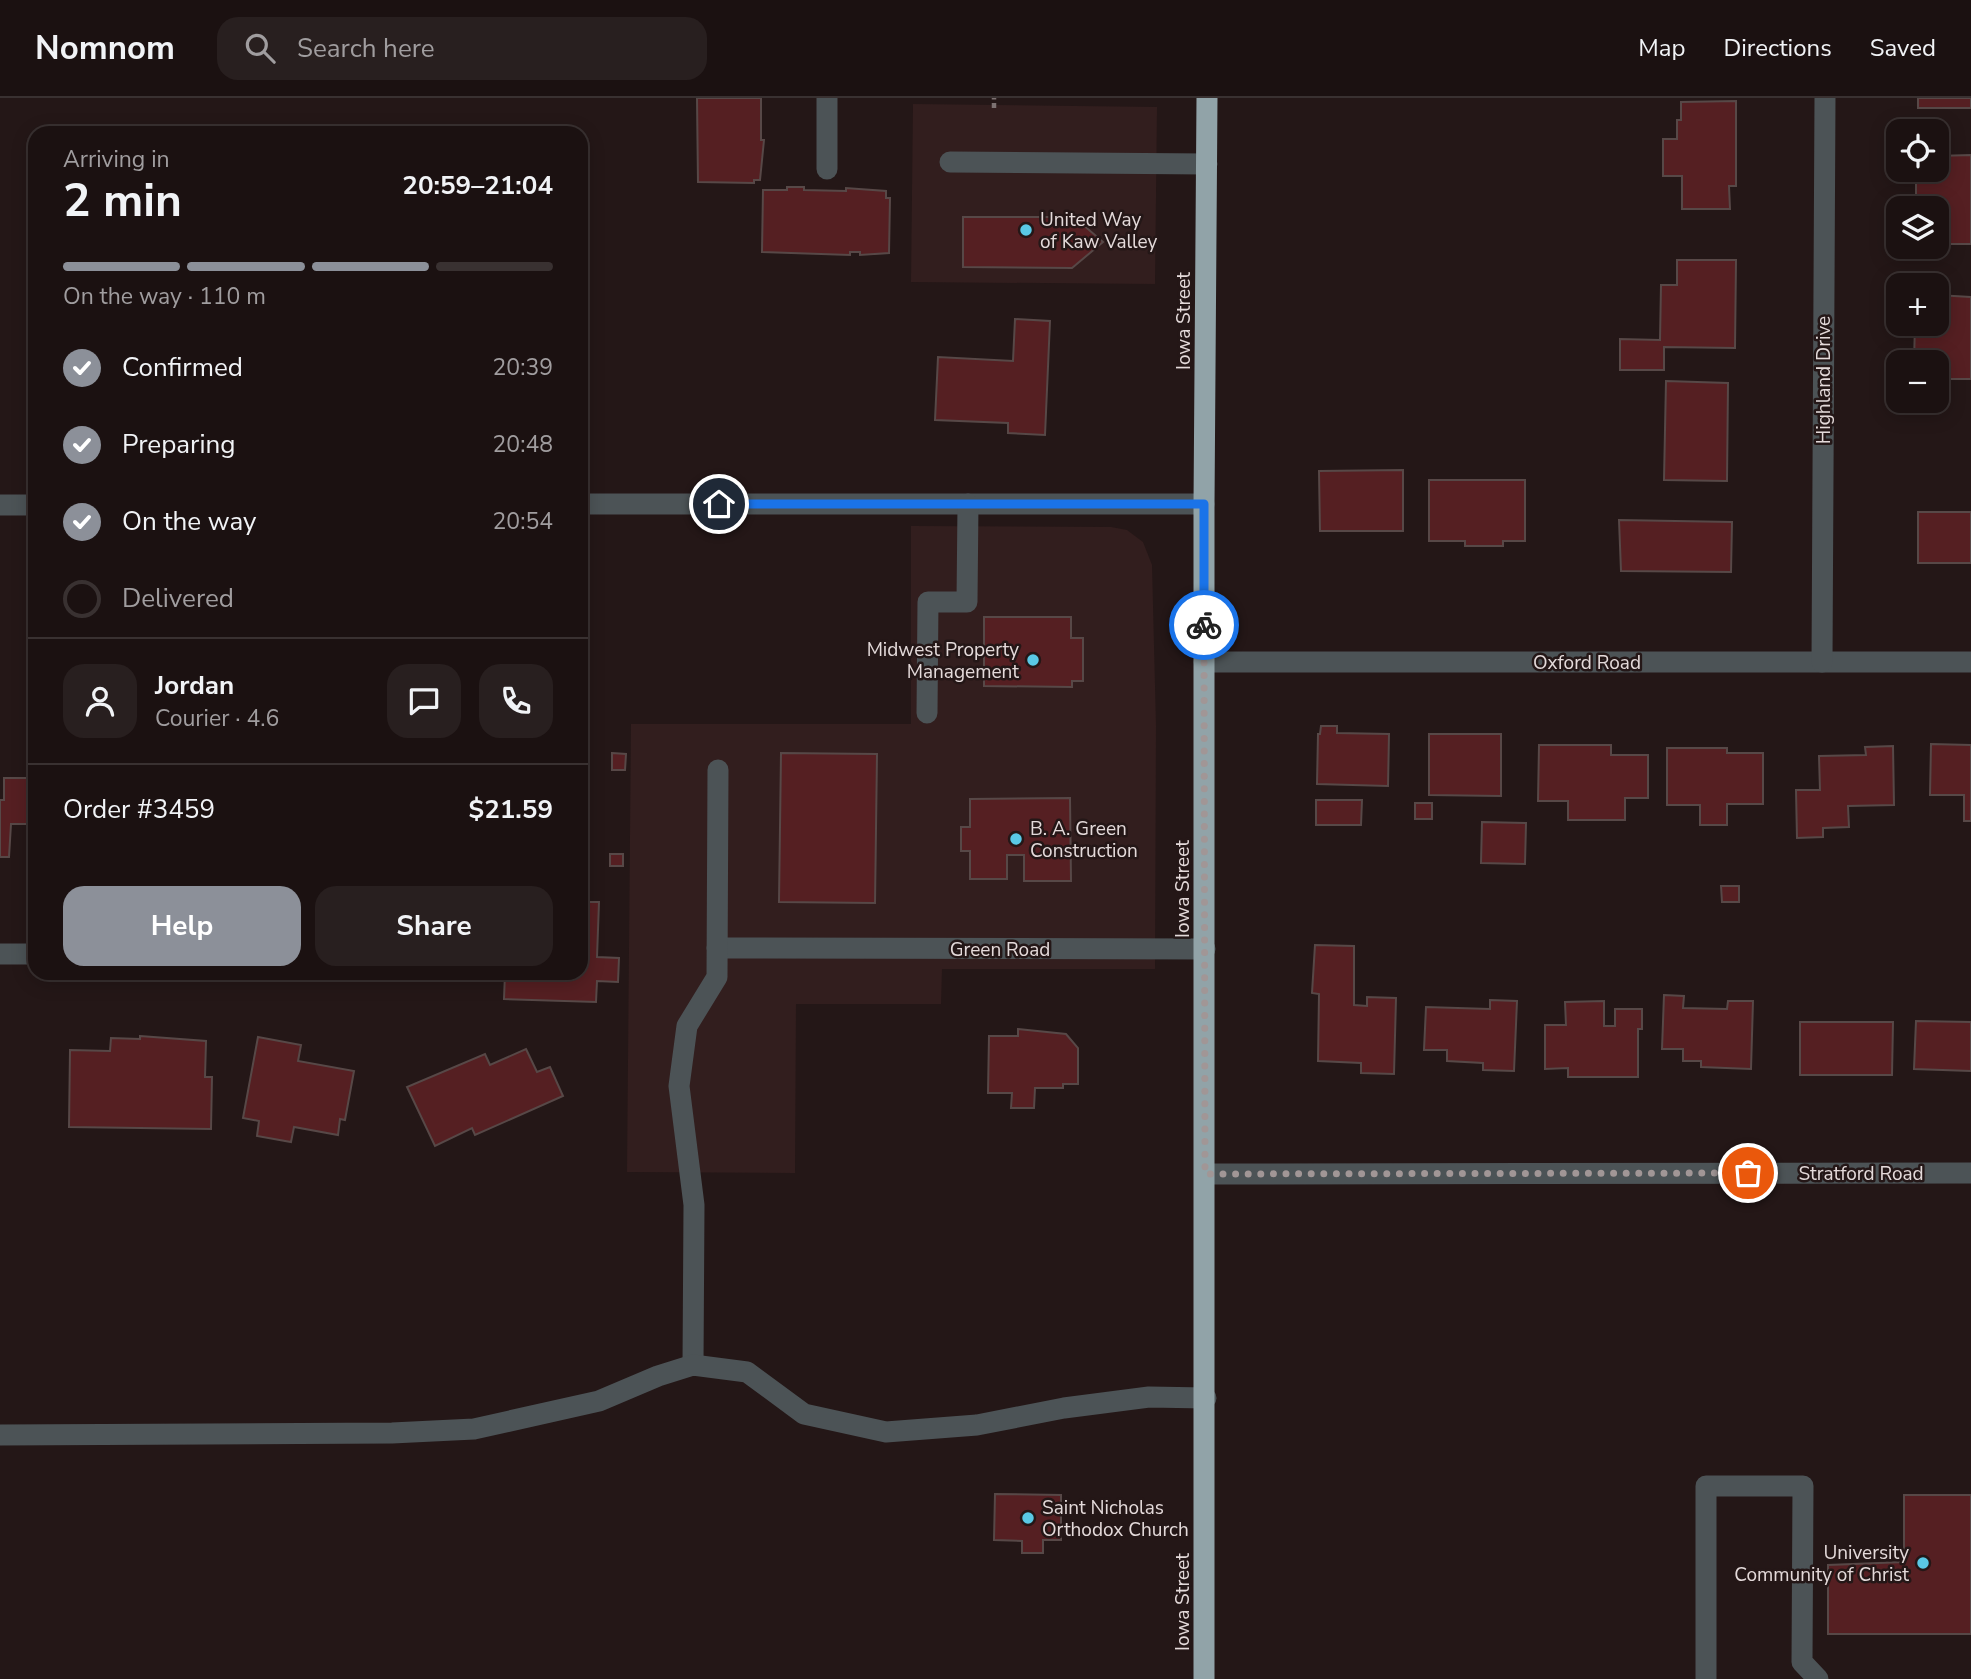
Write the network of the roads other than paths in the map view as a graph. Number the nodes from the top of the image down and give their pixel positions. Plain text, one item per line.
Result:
1 (827, 98) edge
2 (1207, 98) edge
3 (1825, 98) edge
4 (950, 162) dead end
5 (1207, 164) junction
6 (827, 169) dead end
7 (588, 504) edge
8 (968, 504) junction
9 (1204, 504) junction
10 (0, 505) edge
11 (28, 505) edge
12 (1204, 662) junction
13 (1822, 662) junction
14 (1971, 662) edge
15 (927, 713) dead end
16 (718, 770) dead end
17 (718, 948) junction
18 (1205, 949) junction
19 (0, 954) edge
20 (28, 954) edge
21 (1971, 1173) edge
22 (1205, 1174) junction
23 (694, 1364) junction
24 (1206, 1398) junction
25 (0, 1435) edge
26 (1204, 1679) edge
27 (1706, 1679) edge
28 (1818, 1679) edge

1 - 6 street
2 - 5 highway, Iowa Street
3 - 13 street, Highland Drive
4 - 5 street
5 - 9 highway, Iowa Street
7 - 8 street
8 - 9 street
8 - 15 street
9 - 12 highway, Iowa Street
10 - 11 street
12 - 13 street, Oxford Road
12 - 18 highway, Iowa Street
13 - 14 street, Oxford Road
16 - 17 street
17 - 18 street, Green Road
17 - 23 street
18 - 22 highway, Iowa Street
19 - 20 street
21 - 22 street, Stratford Road
22 - 24 highway, Iowa Street
23 - 24 street
23 - 25 street
24 - 26 highway, Iowa Street
27 - 28 street

